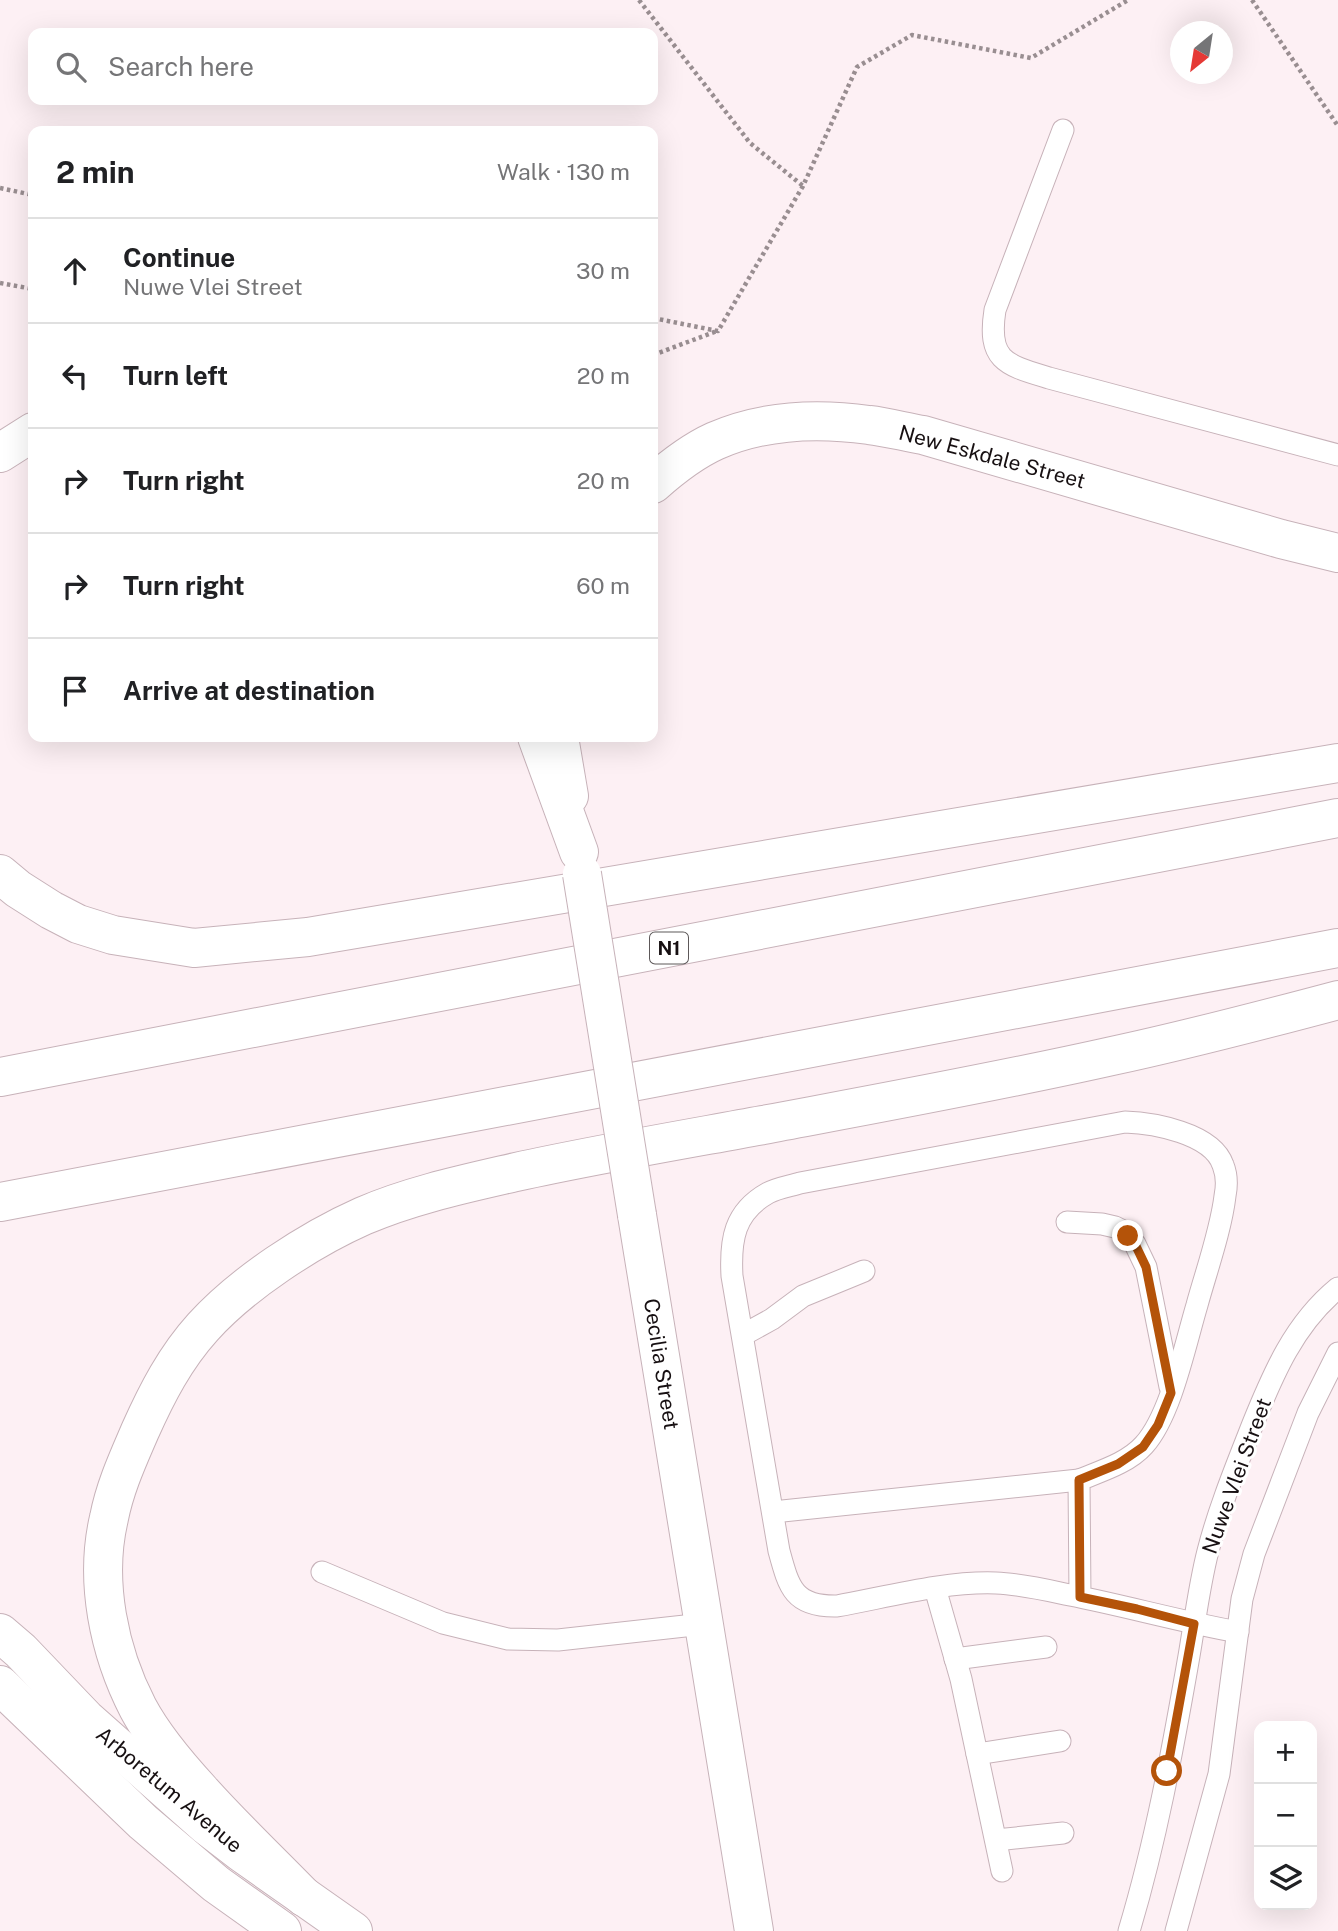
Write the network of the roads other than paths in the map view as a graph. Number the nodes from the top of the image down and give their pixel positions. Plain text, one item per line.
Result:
1 (1063, 130) dead end
2 (28, 435) edge
3 (0, 453) edge
4 (1338, 455) edge
5 (658, 480) edge
6 (1338, 553) edge
7 (539, 742) edge
8 (560, 742) edge
9 (1338, 763) edge
10 (1338, 818) edge
11 (581, 863) junction
12 (0, 874) edge
13 (1338, 948) edge
14 (1338, 1000) edge
15 (0, 1077) edge
16 (0, 1202) edge
17 (1067, 1222) dead end
18 (864, 1271) dead end
19 (1338, 1288) edge
20 (743, 1335) junction
21 (1338, 1353) edge
22 (1171, 1393) junction
23 (1079, 1480) junction
24 (773, 1512) junction
25 (322, 1572) dead end
26 (935, 1588) junction
27 (1080, 1597) junction
28 (703, 1624) junction
29 (1194, 1624) junction
30 (1238, 1632) junction
31 (0, 1633) edge
32 (1046, 1647) dead end
33 (955, 1659) junction
34 (0, 1685) edge
35 (1060, 1741) dead end
36 (978, 1754) junction
37 (1063, 1833) dead end
38 (996, 1840) junction
39 (1002, 1871) dead end
40 (745, 1875) junction
41 (304, 1897) junction
42 (282, 1931) edge
43 (353, 1931) edge
44 (741, 1931) edge
45 (754, 1931) edge
46 (1129, 1931) edge
47 (1175, 1931) edge

1 - 4 lane
2 - 3 main road
5 - 6 main road, New Eskdale Street
7 - 11 main road
8 - 11 main road
9 - 12 main road
10 - 15 main road, N1
11 - 28 main road, Cecilia Street, bridge
13 - 16 main road
14 - 41 main road
17 - 22 lane
18 - 20 lane
19 - 29 lane, Nuwe Vlei Street
20 - 22 lane
20 - 24 lane
21 - 30 lane, Nuwe Vlei Street
22 - 23 lane
23 - 24 lane
23 - 27 lane
24 - 26 lane
25 - 28 lane
26 - 27 lane
26 - 33 lane
27 - 29 lane
28 - 40 main road, Cecilia Street
29 - 30 lane
29 - 46 lane, Nuwe Vlei Street
30 - 47 lane, Nuwe Vlei Street
31 - 41 main road, Arboretum Avenue
32 - 33 lane
33 - 36 lane
34 - 42 main road, Arboretum Avenue
35 - 36 lane
36 - 38 lane
37 - 38 lane
38 - 39 lane
40 - 44 main road, Cecilia Street
40 - 45 main road, Cecilia Street
41 - 43 main road, Arboretum Avenue

